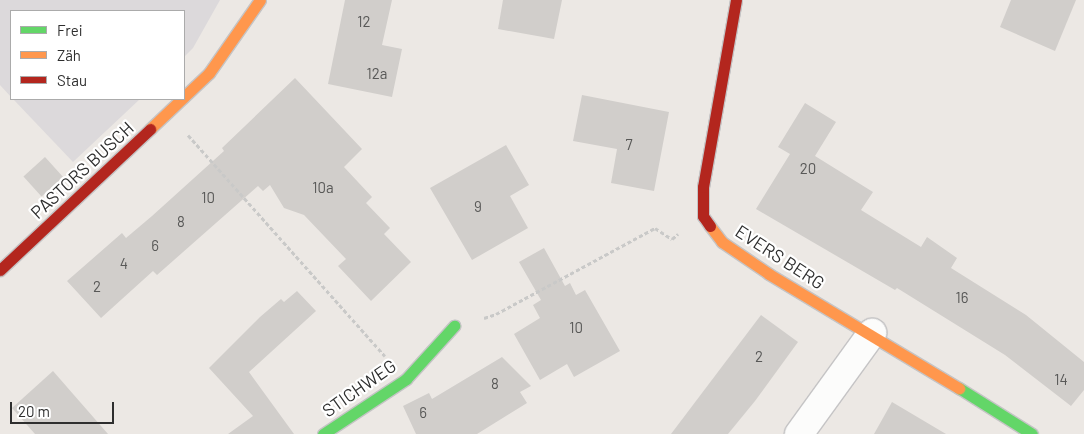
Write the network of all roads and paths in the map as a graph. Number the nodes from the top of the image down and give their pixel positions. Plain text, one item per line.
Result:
1 (260, 0) edge
2 (736, 0) edge
3 (185, 98) edge
4 (183, 100) edge
5 (169, 114) junction
6 (703, 216) junction
7 (0, 270) edge
8 (454, 326) joint
9 (872, 334) junction
10 (406, 379) junction
11 (323, 434) edge
12 (799, 434) edge
13 (1032, 434) edge

1 - 3 street, PASTORS BUSCH
2 - 6 street
4 - 5 street, PASTORS BUSCH
5 - 7 street, PASTORS BUSCH
5 - 10 path
6 - 8 path
6 - 9 street, EVERS BERG
8 - 10 street, STICHWEG
9 - 12 street
9 - 13 street, EVERS BERG
10 - 11 street, STICHWEG

